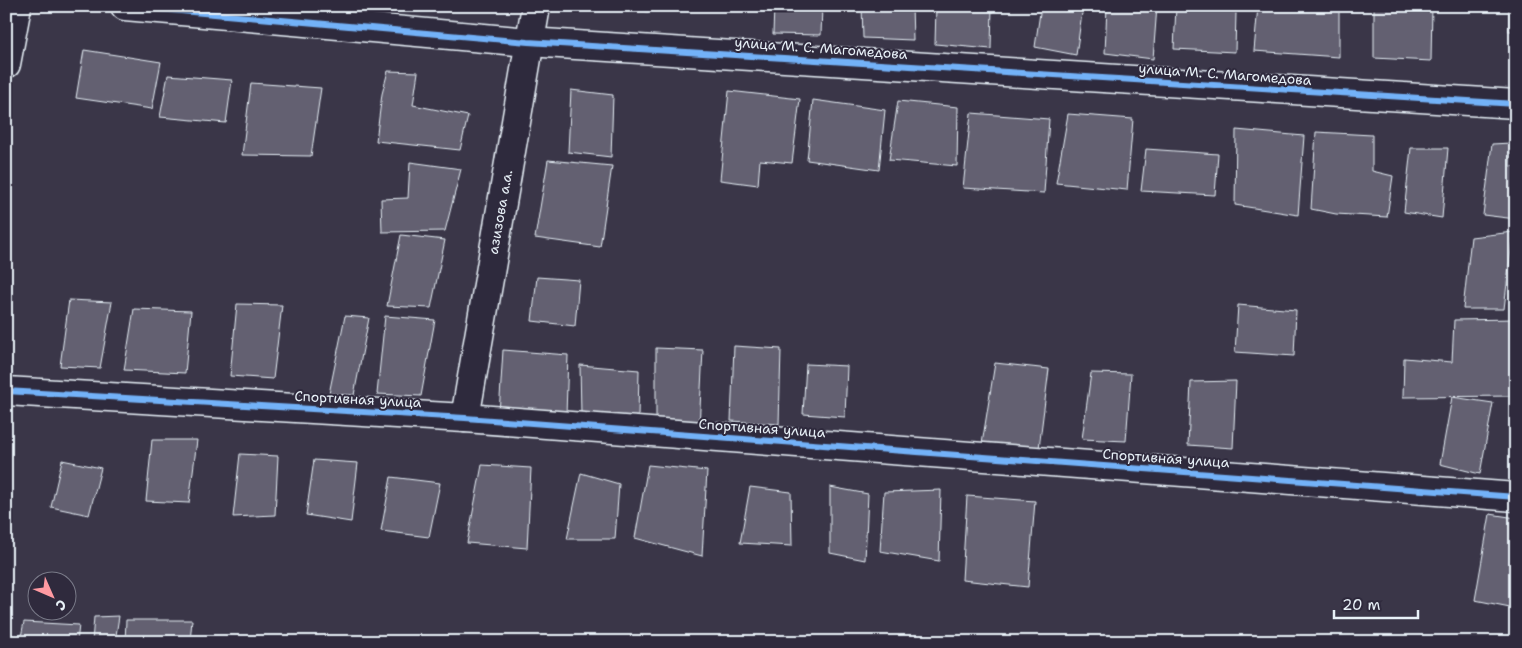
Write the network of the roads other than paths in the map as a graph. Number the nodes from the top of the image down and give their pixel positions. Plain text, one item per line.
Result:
1 (17, 6) edge
2 (125, 6) edge
3 (536, 6) edge
4 (528, 42) junction
5 (6, 64) edge
6 (1516, 104) edge
7 (6, 391) edge
8 (465, 418) junction
9 (1516, 497) edge

1 - 5 street
2 - 4 street, улица М. С. Магомедова
3 - 4 street, азизова а.а.
4 - 6 street, улица М. С. Магомедова
4 - 8 street, азизова а.а.
7 - 8 street, Спортивная улица
8 - 9 street, Спортивная улица

